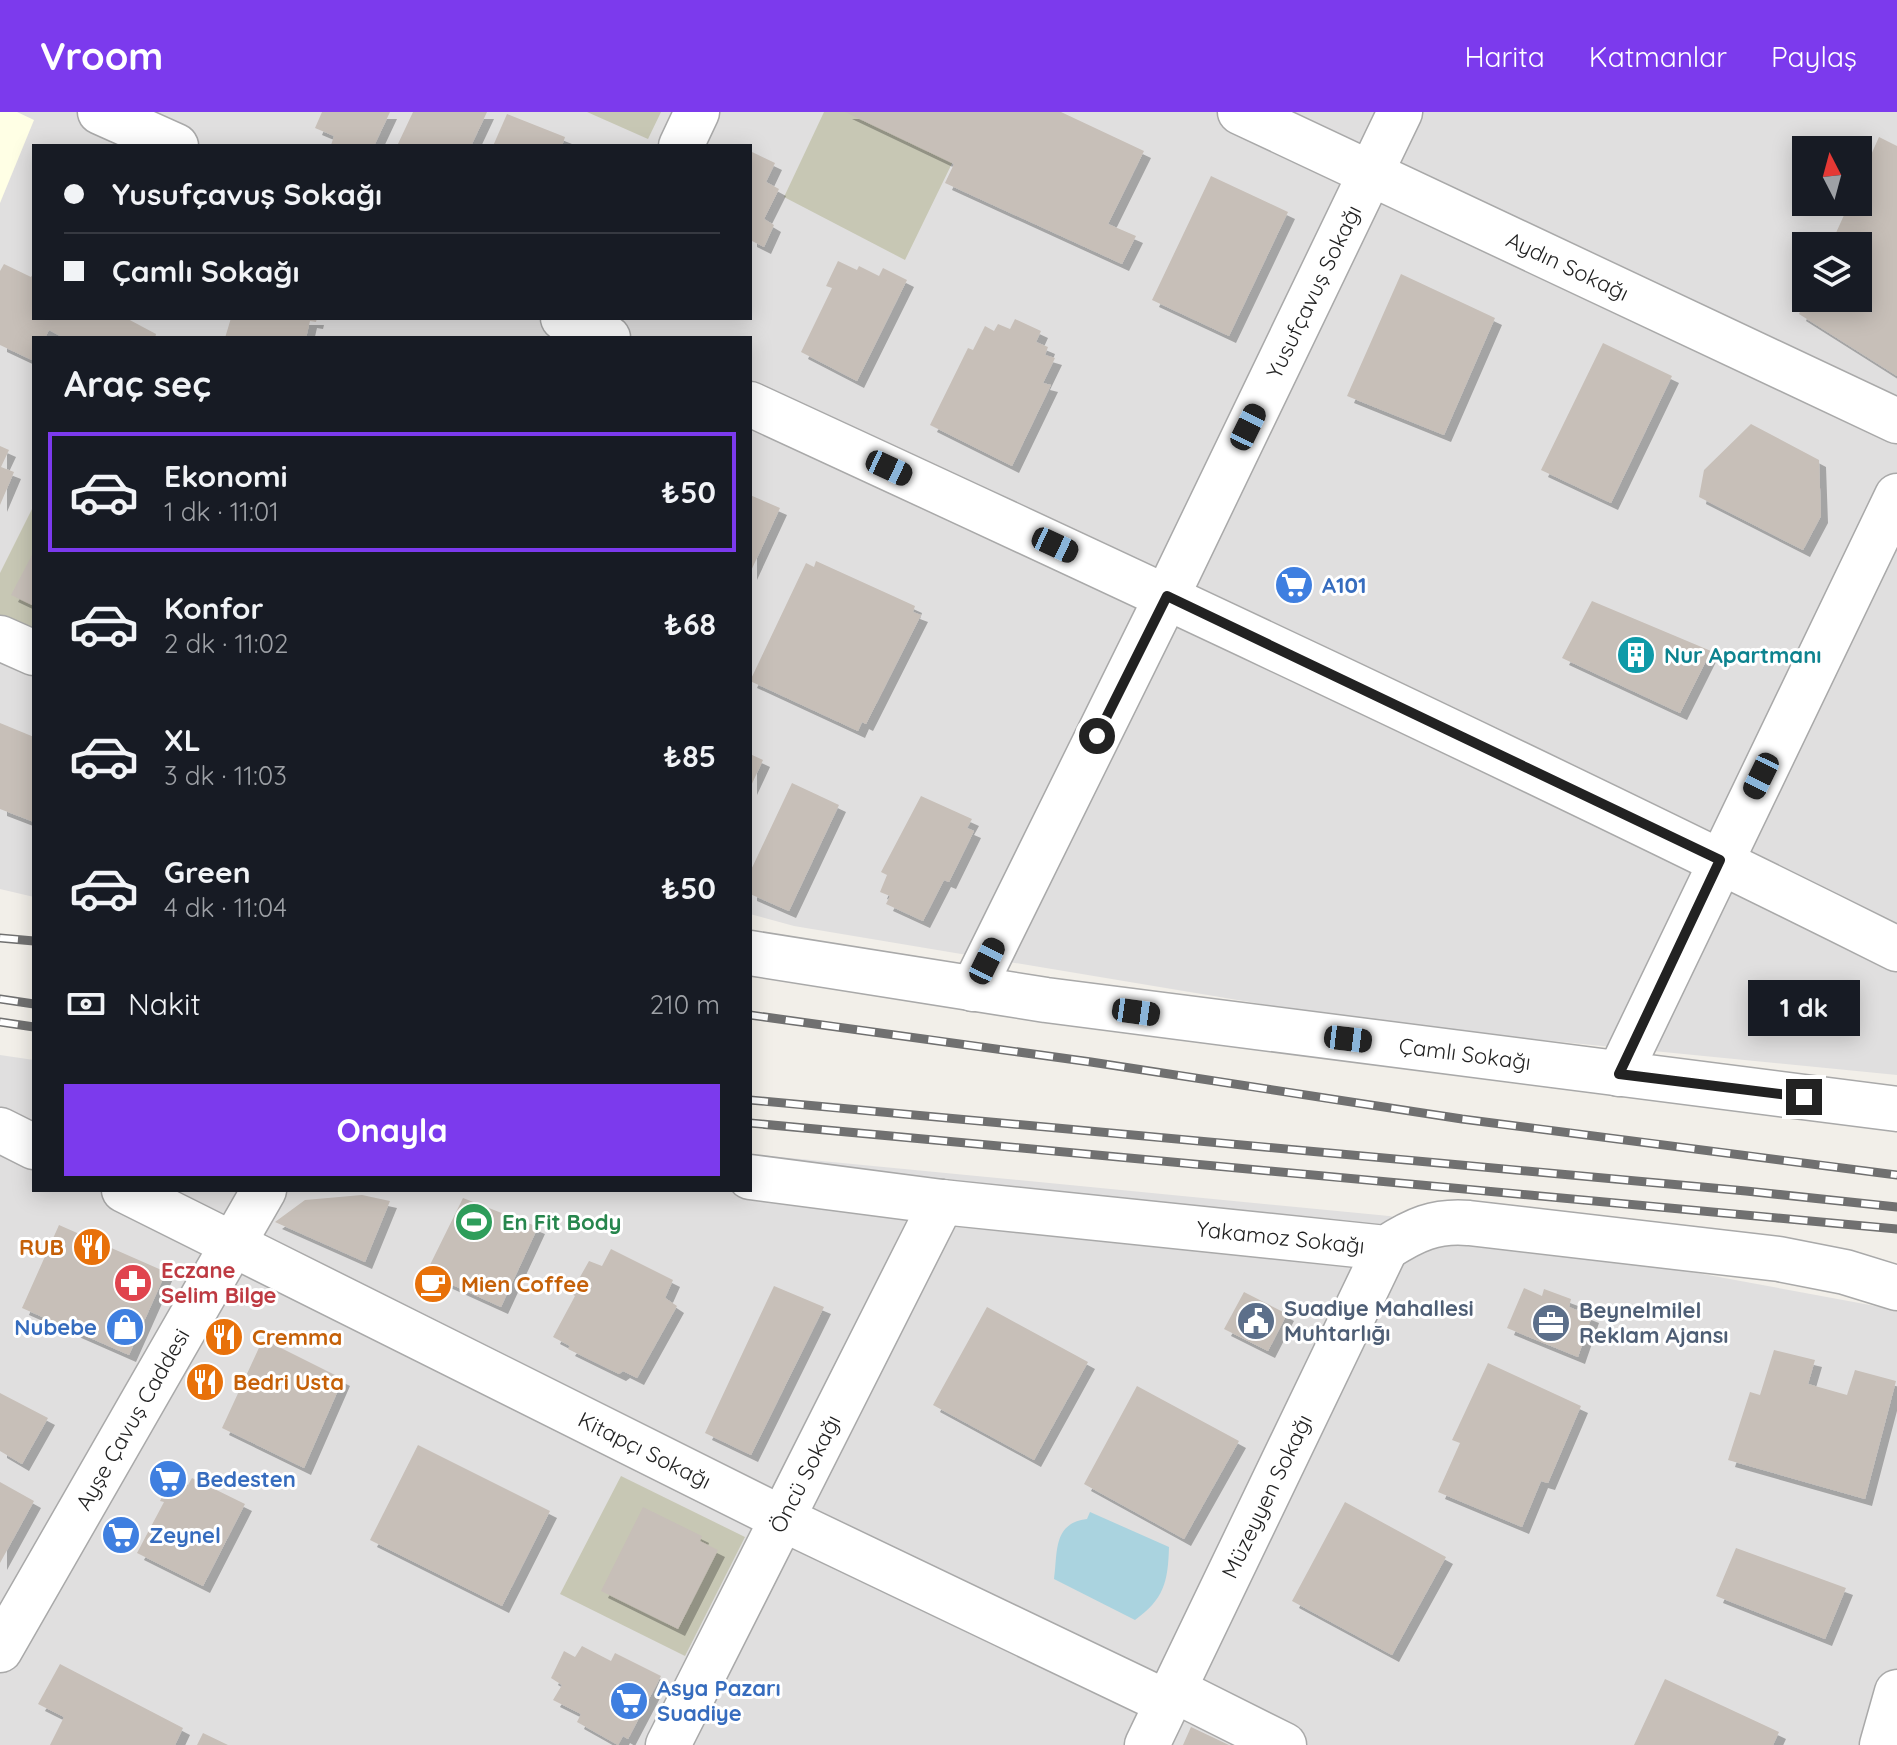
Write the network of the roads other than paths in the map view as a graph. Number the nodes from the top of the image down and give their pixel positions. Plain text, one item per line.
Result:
1 (100, 112) edge
2 (697, 112) edge
3 (1240, 112) edge
4 (1400, 112) edge
5 (172, 144) edge
6 (682, 144) edge
7 (1370, 173) junction
8 (752, 405) edge
9 (1897, 421) edge
10 (1897, 496) edge
11 (1167, 596) junction
12 (0, 638) edge
13 (32, 652) edge
14 (1720, 860) junction
15 (1897, 949) edge
16 (752, 953) edge
17 (973, 989) junction
18 (1619, 1074) junction
19 (1897, 1109) edge
20 (0, 1130) edge
21 (32, 1146) edge
22 (752, 1177) edge
23 (128, 1192) edge
24 (263, 1192) edge
25 (942, 1202) junction
26 (235, 1244) junction
27 (1386, 1248) junction
28 (1897, 1288) edge
29 (783, 1519) junction
30 (1, 1648) edge
31 (1897, 1692) edge
32 (1171, 1696) junction
33 (668, 1745) edge
34 (1147, 1745) edge
35 (1284, 1745) edge
36 (1882, 1745) edge

1 - 5 street
2 - 6 street
3 - 7 street, Aydın Sokağı
4 - 7 street, Yusufçavuş Sokağı
7 - 9 street, Aydın Sokağı
7 - 11 street, Yusufçavuş Sokağı
8 - 11 street
10 - 14 street
11 - 14 street
11 - 17 street, Yusufçavuş Sokağı
12 - 13 street
14 - 15 street
14 - 18 street
16 - 17 street, Çamlı Sokağı
17 - 18 street, Çamlı Sokağı
18 - 19 street, Çamlı Sokağı
20 - 21 street
22 - 25 street, Yakamoz Sokağı
23 - 26 street, Kitapçı Sokağı
24 - 26 street, Ayşe Çavuş Caddesi
25 - 27 street, Yakamoz Sokağı
25 - 29 street, Öncü Sokağı
26 - 29 street, Kitapçı Sokağı
26 - 30 street, Ayşe Çavuş Caddesi
27 - 28 street, Yakamoz Sokağı
27 - 32 street, Müzeyyen Sokağı
29 - 32 street, Kitapçı Sokağı
29 - 33 street, Öncü Sokağı
31 - 36 street
32 - 34 street, Müzeyyen Sokağı
32 - 35 street, Kitapçı Sokağı

